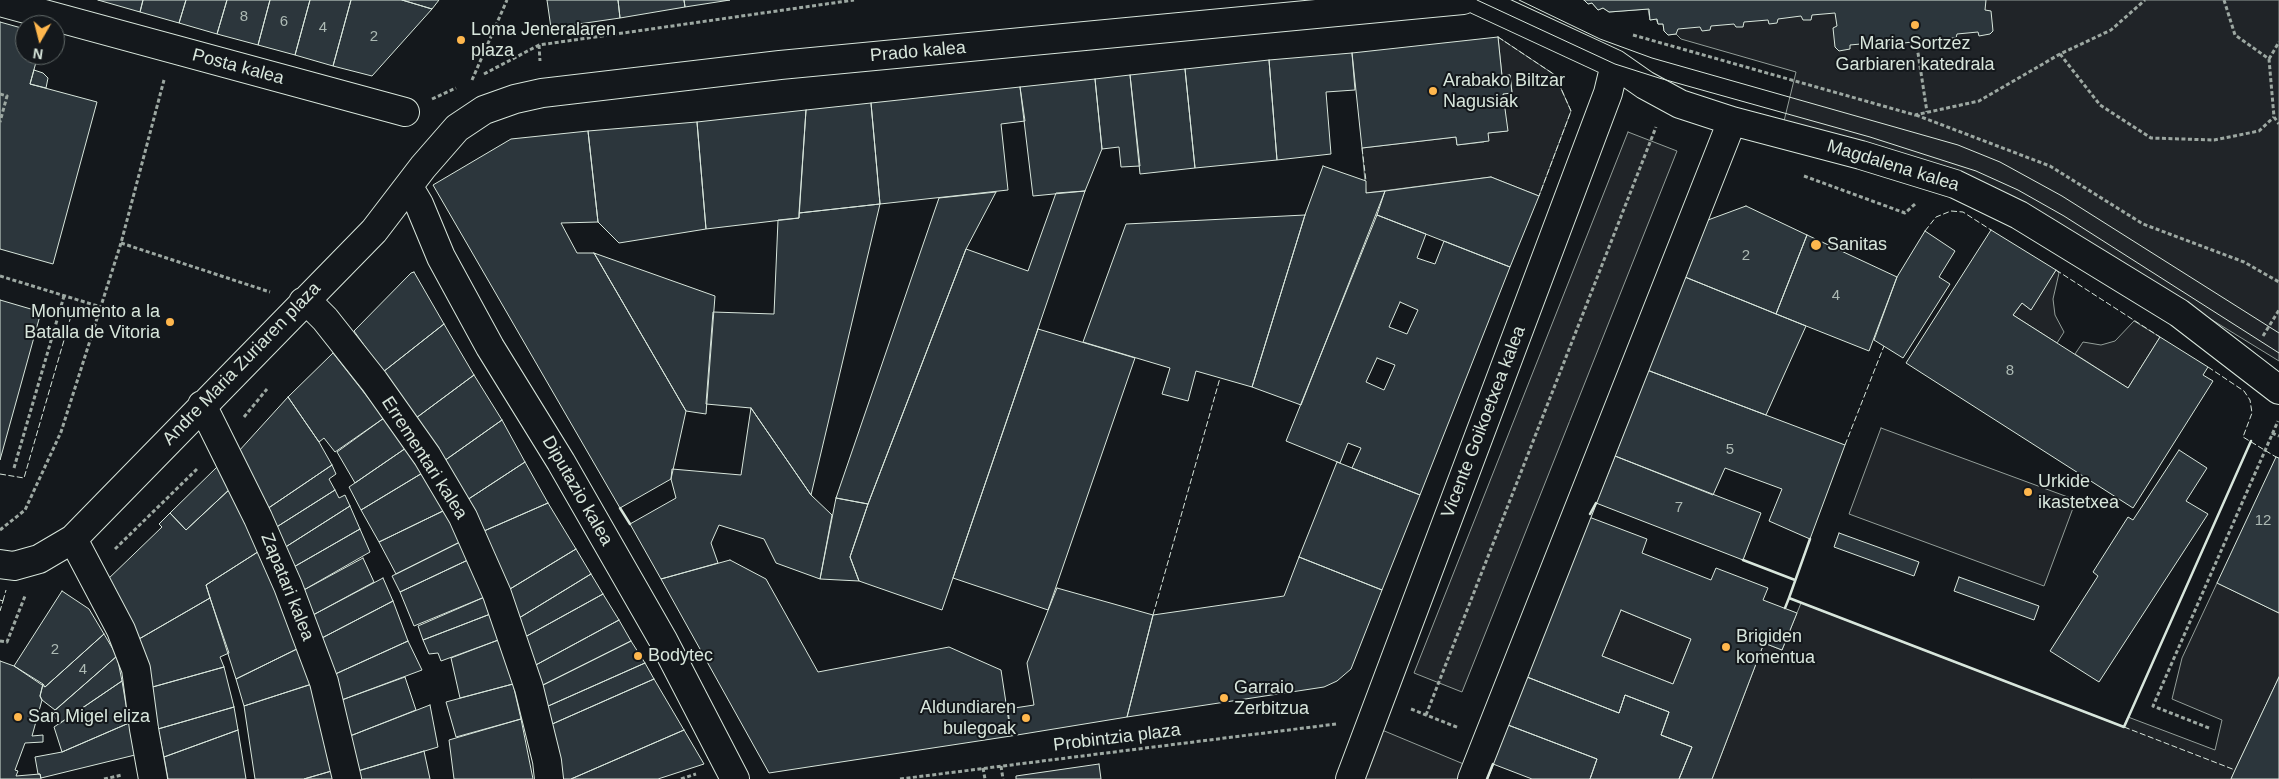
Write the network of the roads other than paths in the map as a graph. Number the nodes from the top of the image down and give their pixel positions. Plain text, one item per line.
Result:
1 (1463, 0) edge
2 (1477, 0) edge
3 (0, 2) edge
4 (1615, 64) junction
5 (405, 112) road end
6 (1732, 121) junction
7 (414, 195) junction
8 (303, 302) junction
9 (2279, 390) edge
10 (202, 405) junction
11 (73, 539) junction
12 (0, 564) edge
13 (153, 779) edge
14 (347, 779) edge
15 (549, 779) edge
16 (735, 779) edge
17 (1350, 779) edge
18 (1472, 779) edge

1 - 7 street, Prado kalea
2 - 4 street, Magdalena kalea
3 - 5 street, Posta kalea
4 - 6 street, Magdalena kalea
4 - 17 street, Vicente Goikoetxea kalea
6 - 9 street, Magdalena kalea
6 - 18 street
7 - 8 street, Andre Maria Zuriaren plaza
7 - 16 street, Diputazio kalea
8 - 10 street, Andre Maria Zuriaren plaza
8 - 15 street, Errementari kalea
10 - 11 street, Andre Maria Zuriaren plaza
10 - 14 street, Zapatari kalea
11 - 12 street, Andre Maria Zuriaren plaza
11 - 13 street

